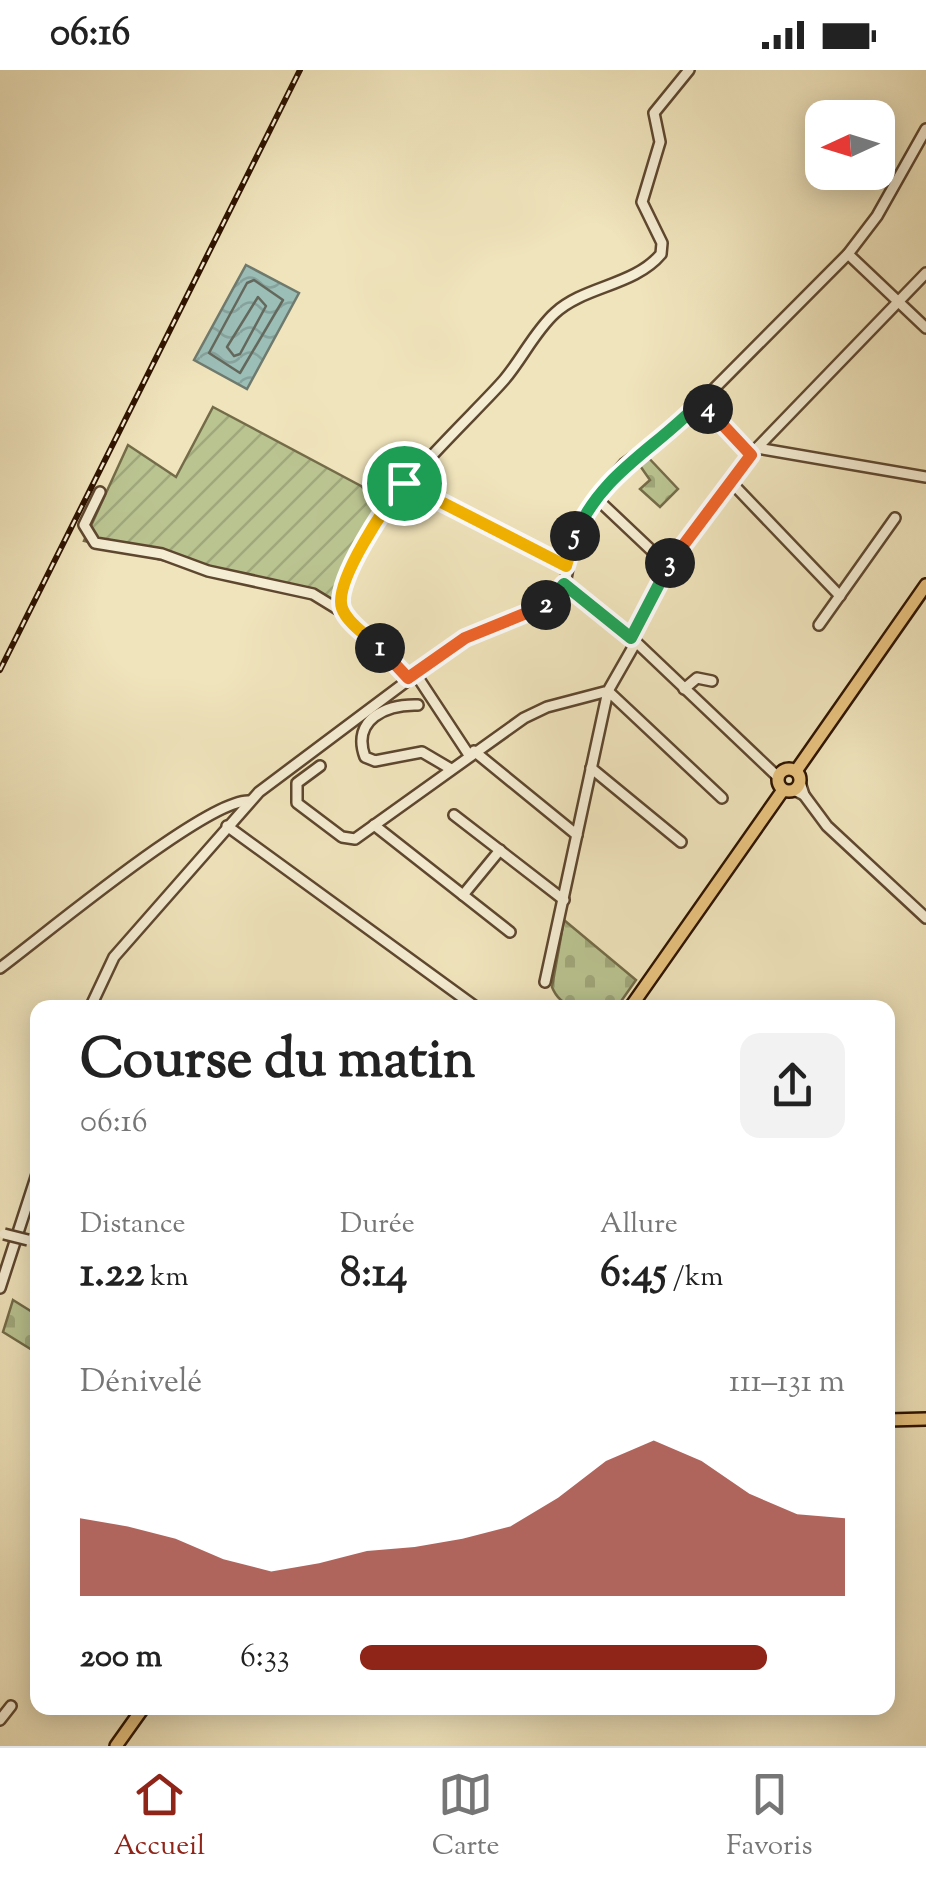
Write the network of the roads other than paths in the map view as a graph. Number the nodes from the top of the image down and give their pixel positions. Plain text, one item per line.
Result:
1 (688, 70) edge
2 (926, 129) edge
3 (848, 254) junction
4 (926, 273) edge
5 (899, 303) junction
6 (926, 328) edge
7 (701, 401) junction
8 (754, 451) junction
9 (926, 477) edge
10 (730, 481) junction
11 (404, 483) junction
12 (100, 492) dead end
13 (595, 497) junction
14 (895, 518) dead end
15 (566, 566) junction
16 (668, 566) junction
17 (564, 584) junction
18 (926, 585) edge
19 (840, 596) junction
20 (344, 613) junction
21 (820, 625) dead end
22 (634, 640) junction
23 (412, 676) junction
24 (712, 681) dead end
25 (684, 688) junction
26 (608, 691) junction
27 (418, 705) dead end
28 (471, 753) junction
29 (320, 766) dead end
30 (591, 768) junction
31 (450, 769) junction
32 (792, 784) junction
33 (722, 798) dead end
34 (249, 801) junction
35 (454, 815) dead end
36 (374, 825) junction
37 (227, 826) junction
38 (577, 835) junction
39 (680, 842) dead end
40 (500, 850) junction
41 (464, 895) junction
42 (564, 900) junction
43 (926, 918) edge
44 (510, 932) dead end
45 (0, 968) edge
46 (545, 982) dead end
47 (94, 1000) edge
48 (466, 1000) edge
49 (636, 1000) edge
50 (30, 1196) edge
51 (2, 1233) edge
52 (30, 1240) edge
53 (0, 1288) edge
54 (926, 1419) edge
55 (895, 1420) edge
56 (12, 1706) dead end
57 (138, 1715) edge
58 (0, 1720) edge
59 (116, 1746) edge

1 - 11 street
2 - 3 street
3 - 5 street
3 - 7 street
4 - 5 street
5 - 6 street
5 - 8 street
7 - 8 street
7 - 13 street
8 - 9 street
8 - 10 street
10 - 16 street
10 - 19 street
11 - 15 street
11 - 20 street
12 - 20 street
13 - 15 street
13 - 16 street
14 - 19 street
15 - 17 street
16 - 22 street
17 - 22 street
17 - 23 street
18 - 32 main road
19 - 21 street
20 - 23 street
22 - 25 street
22 - 26 street
23 - 28 street
23 - 34 street
24 - 25 street
25 - 32 street
26 - 28 street
26 - 30 street
26 - 33 street
27 - 31 street
28 - 31 street
28 - 38 street
29 - 36 street
30 - 38 street
30 - 39 street
31 - 36 street
32 - 43 street
32 - 49 main road
34 - 37 street
34 - 45 street
35 - 40 street
36 - 41 street
37 - 47 street
37 - 48 street
38 - 42 street
40 - 41 street
40 - 42 street
41 - 44 street
42 - 46 street
50 - 53 street
51 - 52 street, bridge
54 - 55 main road
56 - 58 street
57 - 59 main road

